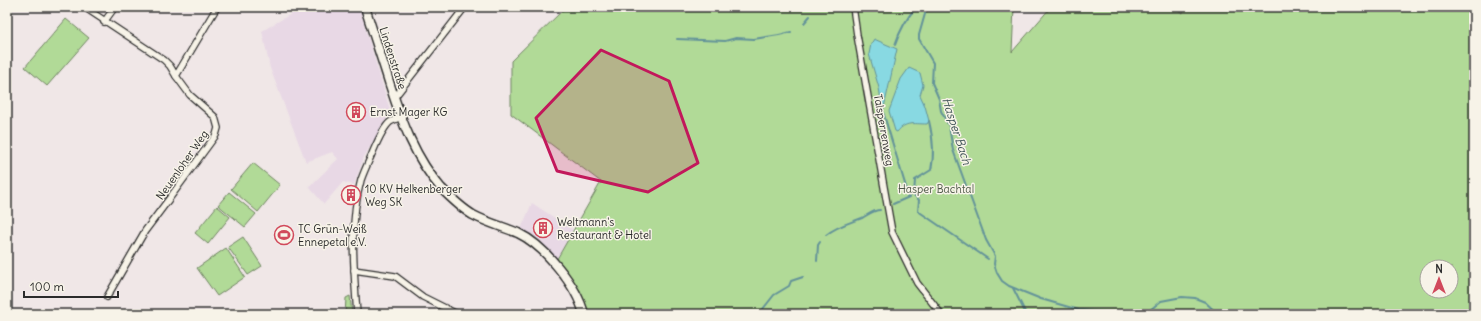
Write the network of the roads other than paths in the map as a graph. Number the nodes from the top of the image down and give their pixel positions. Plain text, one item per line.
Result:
1 (84, 7) edge
2 (115, 7) edge
3 (217, 7) edge
4 (365, 7) edge
5 (465, 7) edge
6 (853, 7) edge
7 (104, 22) junction
8 (176, 76) junction
9 (394, 98) junction
10 (401, 117) junction
11 (354, 270) junction
12 (107, 297) dead end
13 (357, 314) edge
14 (457, 314) edge
15 (584, 314) edge
16 (941, 314) edge

1 - 7 street, Neuenloher Weg
2 - 7 street
3 - 8 street
4 - 9 main road, Lindenstraße
5 - 9 street
6 - 16 street, Talsperrenweg
7 - 8 street, Neuenloher Weg
8 - 12 street, Neuenloher Weg
9 - 10 main road, Lindenstraße
10 - 11 street
10 - 15 main road, Lindenstraße
11 - 13 street
11 - 14 street

